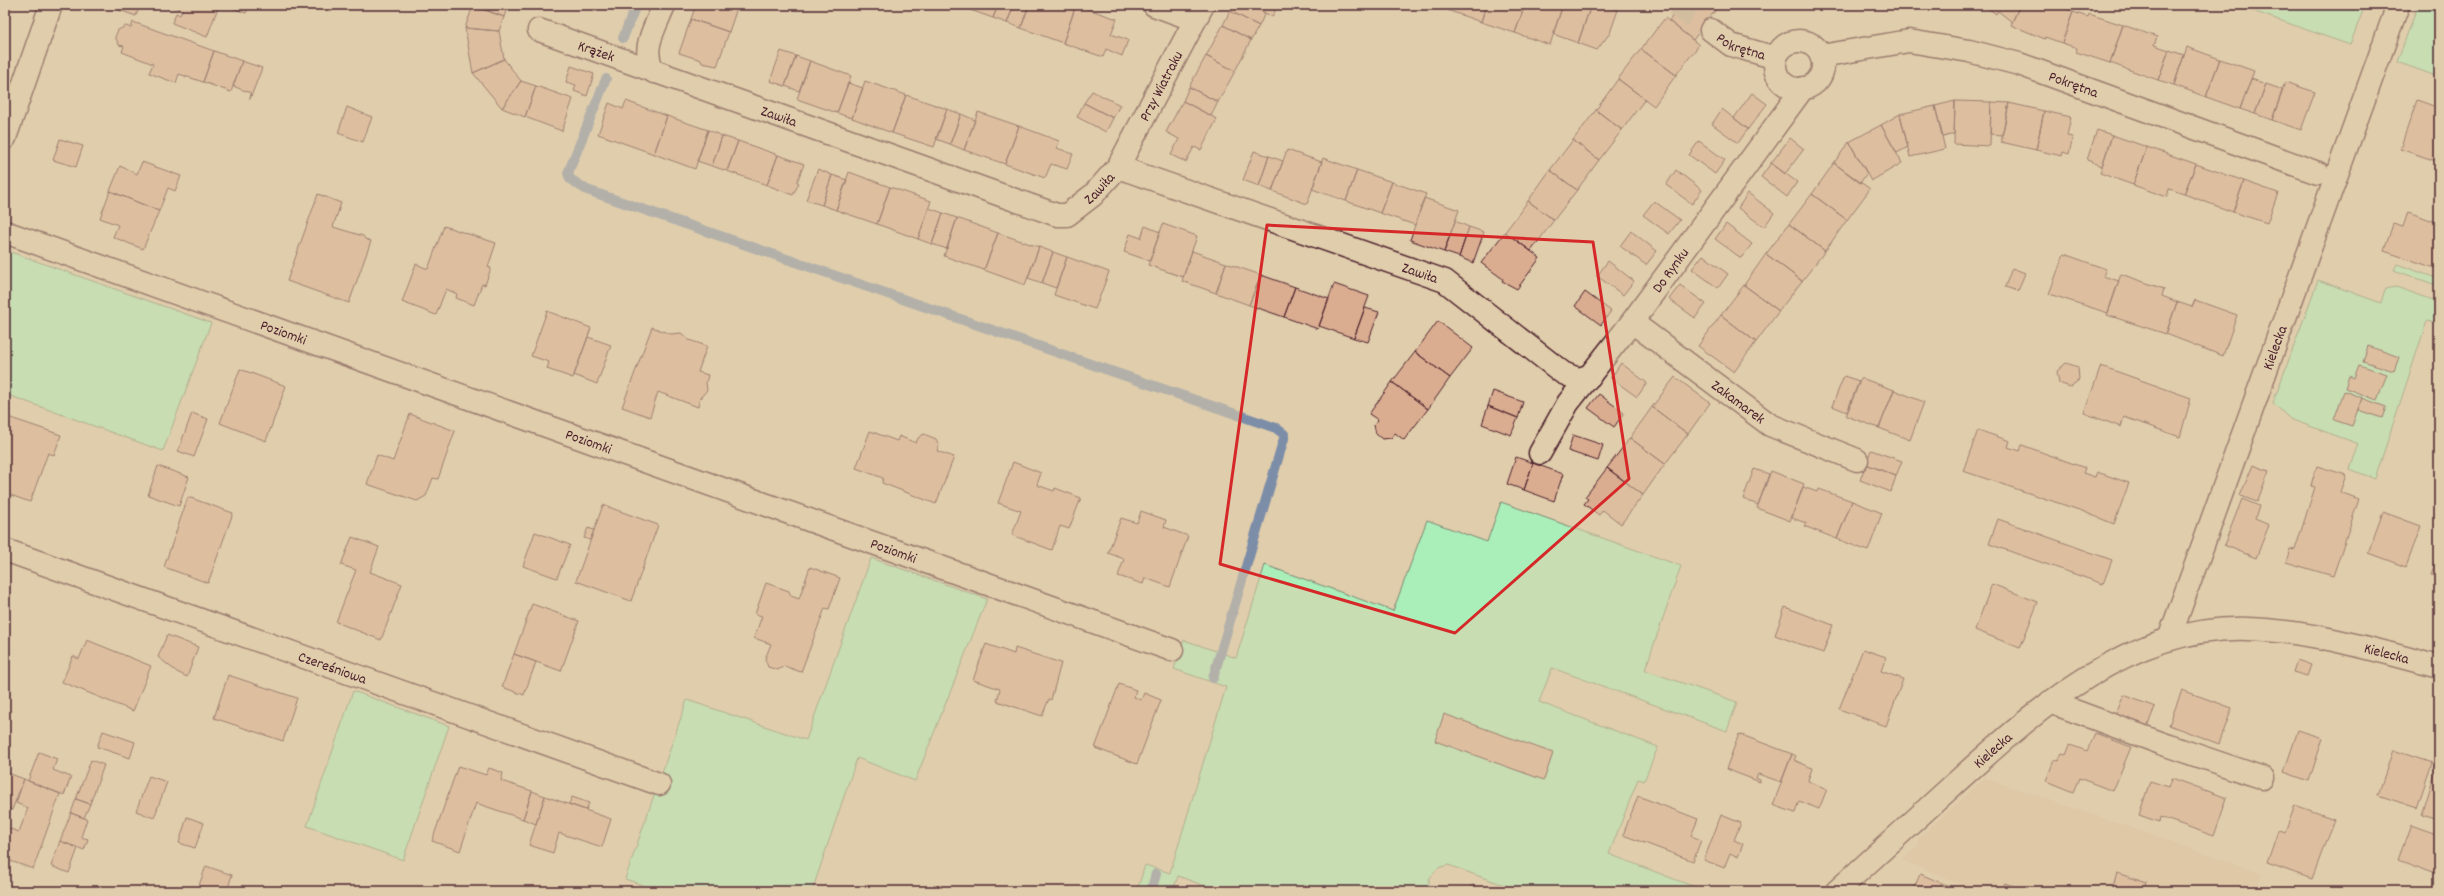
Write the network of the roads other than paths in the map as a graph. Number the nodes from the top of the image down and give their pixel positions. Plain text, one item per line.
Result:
1 (51, 5) edge
2 (664, 5) edge
3 (1154, 5) edge
4 (2398, 5) edge
5 (1199, 12) edge
6 (539, 30) dead end
7 (1710, 30) tunnel mouth
8 (1821, 56) junction
9 (1776, 58) junction
10 (654, 72) junction
11 (1803, 88) junction
12 (10, 106) edge
13 (5, 138) edge
14 (1118, 167) junction
15 (2318, 172) dead end
16 (5, 232) edge
17 (1632, 322) junction
18 (1590, 376) junction
19 (1540, 453) dead end
20 (1857, 460) dead end
21 (5, 550) edge
22 (2169, 639) junction
23 (1172, 650) dead end
24 (2439, 667) edge
25 (2050, 702) junction
26 (2263, 778) dead end
27 (659, 784) dead end
28 (1837, 891) edge

1 - 12 street
2 - 10 street
3 - 5 street
4 - 22 street, Kielecka
5 - 14 street, Przy Wiatraku
6 - 10 street, Krążek
7 - 9 street, Pokrętna
8 - 9 street, Pokrętna
8 - 11 street
8 - 15 street, Pokrętna
9 - 11 street, Pokrętna
10 - 14 street, Zawiła
11 - 17 street, Do Rynku
12 - 13 street
14 - 18 street, Zawiła
16 - 23 street, Poziomki
17 - 18 street, Do Rynku
17 - 20 street, Zakamarek
18 - 19 street, Do Rynku
21 - 27 street, Czereśniowa
22 - 24 street, Kielecka
22 - 25 street, Kielecka
25 - 26 street
25 - 28 street, Kielecka

